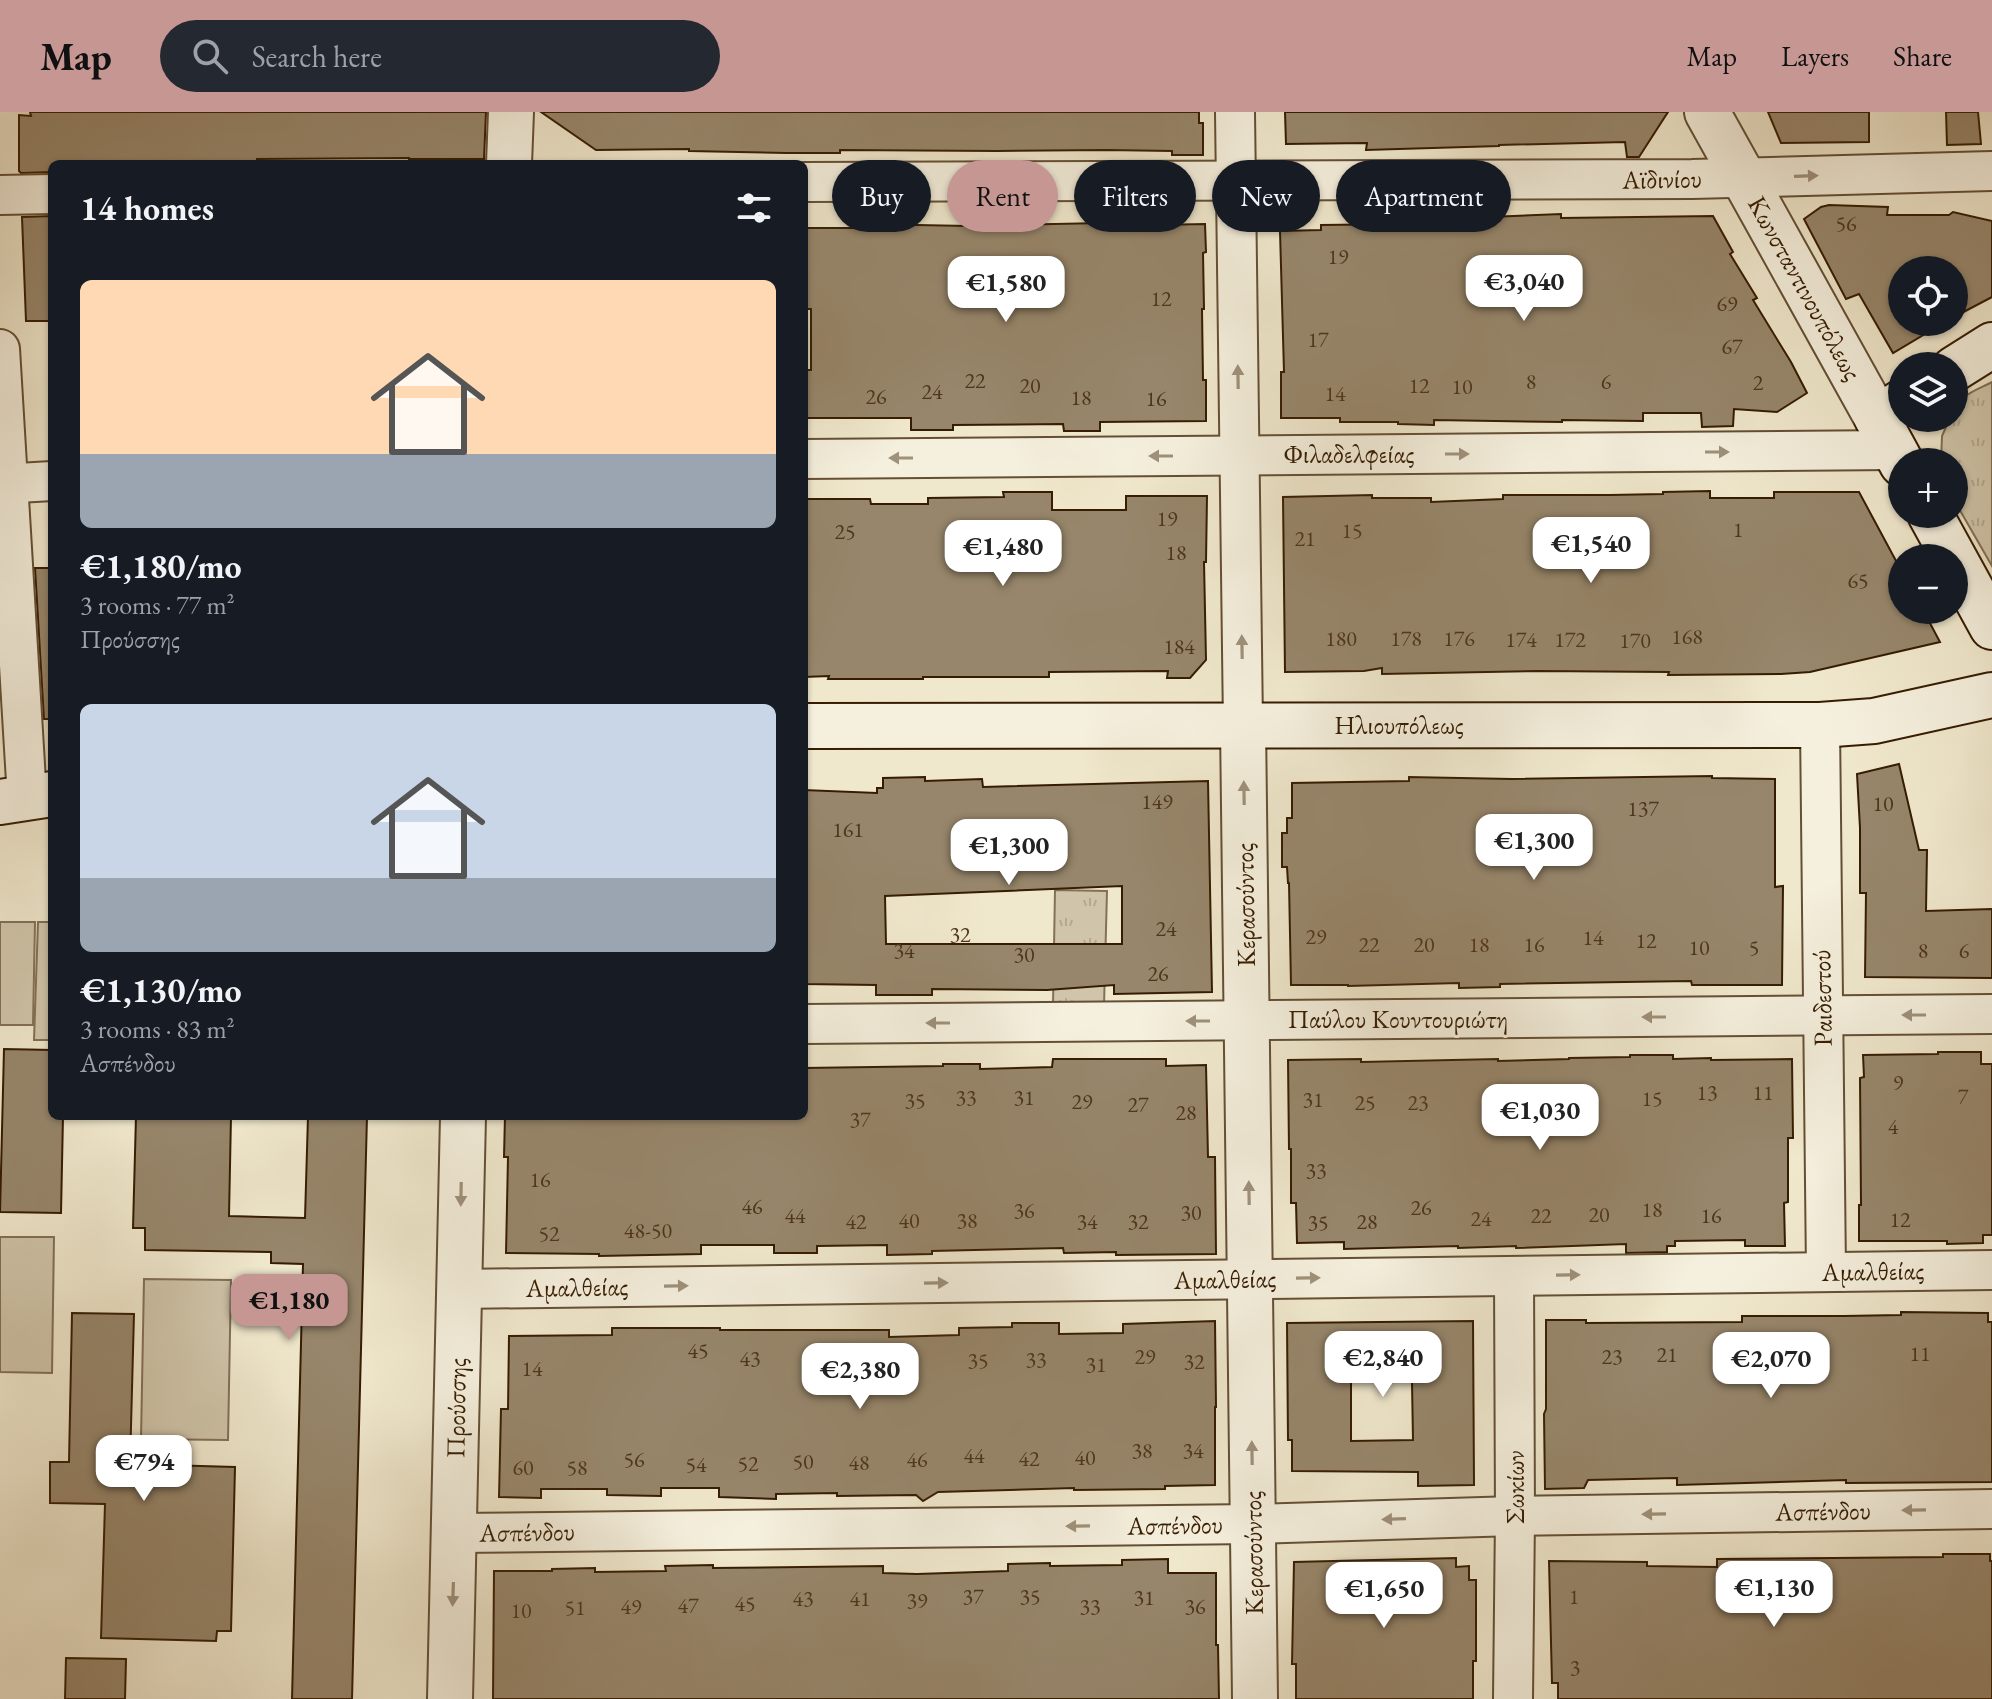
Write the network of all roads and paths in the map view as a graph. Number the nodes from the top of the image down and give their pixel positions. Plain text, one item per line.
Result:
1 (511, 112) edge
2 (1235, 112) edge
3 (1707, 112) edge
4 (509, 160) edge
5 (1236, 160) edge
6 (1992, 171) edge
7 (1743, 177) junction
8 (1212, 181) edge
9 (1320, 181) edge
10 (808, 182) edge
11 (48, 194) edge
12 (0, 195) edge
13 (1237, 232) edge
14 (1992, 345) edge
15 (0, 349) edge
16 (1968, 360) edge
17 (1894, 433) edge
18 (1239, 455) junction
19 (808, 459) edge
20 (48, 481) edge
21 (4, 483) edge
22 (1938, 528) edge
23 (1992, 627) edge
24 (1992, 695) edge
25 (1243, 725) junction
26 (1820, 725) junction
27 (808, 726) edge
28 (26, 798) edge
29 (1992, 1014) edge
30 (1822, 1016) junction
31 (1246, 1021) junction
32 (808, 1024) edge
33 (463, 1120) edge
34 (1992, 1270) edge
35 (1826, 1272) junction
36 (1514, 1276) junction
37 (1250, 1279) junction
38 (458, 1289) junction
39 (1992, 1509) edge
40 (1515, 1516) junction
41 (1253, 1524) junction
42 (455, 1533) junction
43 (450, 1699) edge
44 (1255, 1699) edge
45 (1513, 1699) edge

1 - 4 street
2 - 5 street, Κερασούντος
3 - 7 street, Κωνσταντινουπόλεως
7 -> 6 street, Αϊδινίου
7 - 9 street, Αϊδινίου
7 - 17 street, Κωνσταντινουπόλεως
8 - 10 street, Αϊδινίου
11 - 12 street
18 -> 13 street, Κερασούντος
14 - 16 street
15 - 21 street
18 -> 17 street, Φιλαδελφείας
18 -> 19 street, Φιλαδελφείας
25 -> 18 street, Κερασούντος
20 - 21 street
21 - 28 street
22 - 23 street
24 - 26 street, Ηλιουπόλεως
25 - 26 street, Ηλιουπόλεως
25 - 27 street, Ηλιουπόλεως
31 -> 25 street, Κερασούντος
26 - 30 street, Ραιδεστού
29 -> 30 street, Παύλου Κουντουριώτη
30 -> 31 street, Παύλου Κουντουριώτη
30 - 35 street, Ραιδεστού
31 -> 32 street, Παύλου Κουντουριώτη
37 -> 31 street, Κερασούντος
33 -> 38 street, Προύσσης
34 - 35 street, Αμαλθείας
36 -> 35 street, Αμαλθείας
37 -> 36 street, Αμαλθείας
36 - 40 street, Σωκίων
38 -> 37 street, Αμαλθείας
41 -> 37 street, Κερασούντος
38 - 42 street, Προύσσης
39 -> 40 street, Ασπένδου
40 -> 41 street, Ασπένδου
40 - 45 street, Σωκίων
41 -> 42 street, Ασπένδου
41 - 44 street, Κερασούντος
42 -> 43 street, Προύσσης

